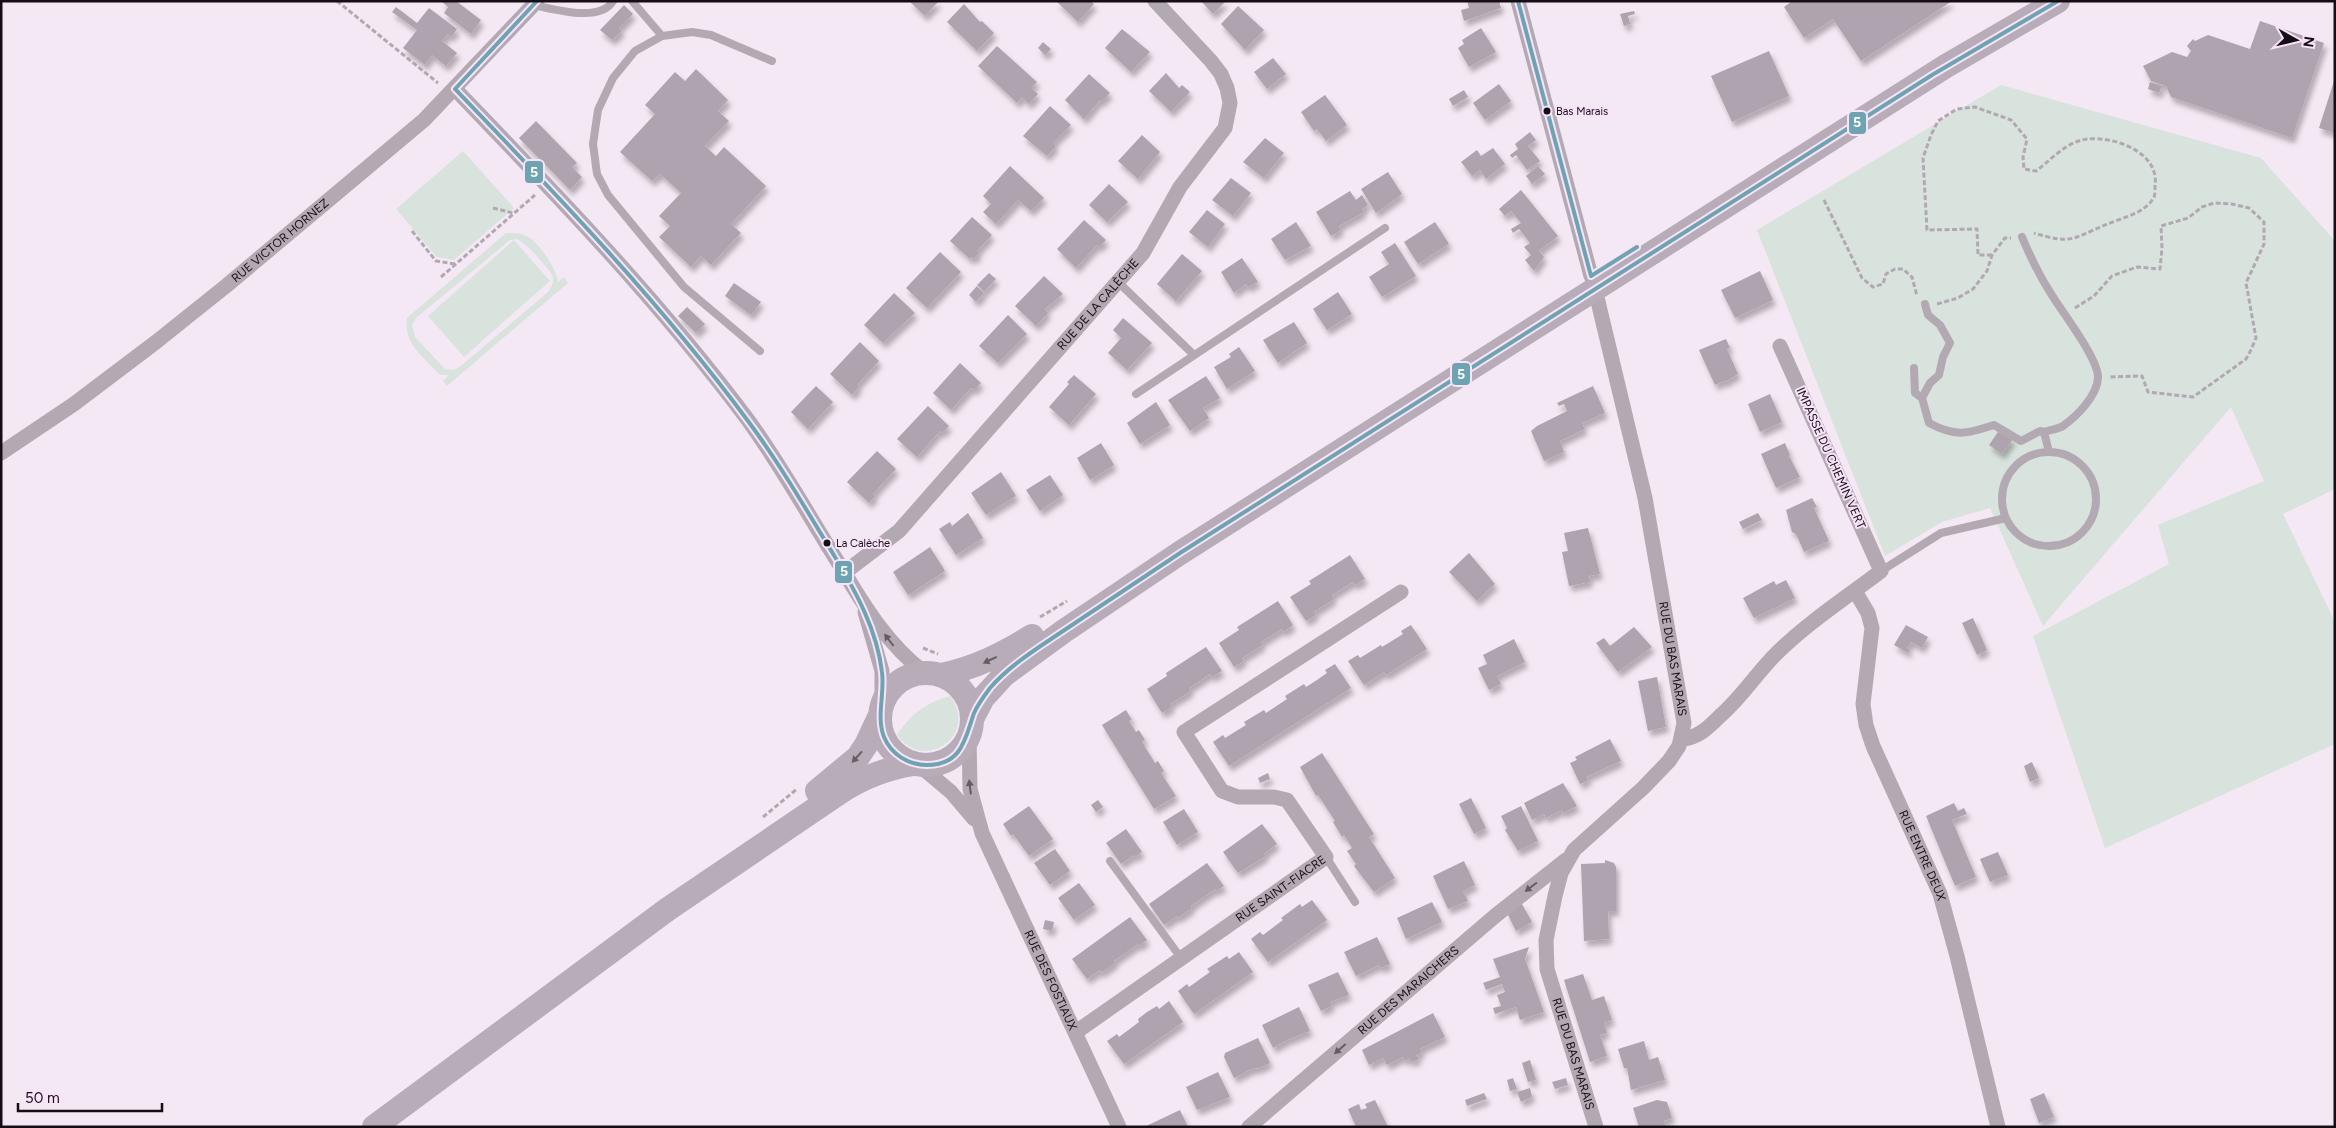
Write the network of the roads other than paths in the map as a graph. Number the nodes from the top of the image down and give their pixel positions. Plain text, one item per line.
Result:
1 (613, 1) edge
2 (632, 1) edge
3 (1155, 1) edge
4 (1518, 1) edge
5 (2029, 1) edge
6 (2058, 1) edge
7 (535, 3) edge
8 (662, 36) junction
9 (772, 61) dead end
10 (455, 89) junction
11 (1385, 228) dead end
12 (2022, 237) road end
13 (1118, 282) junction
14 (1593, 283) junction
15 (1925, 304) road end
16 (1780, 346) dead end
17 (760, 351) dead end
18 (1194, 355) junction
19 (1914, 368) dead end
20 (1136, 394) dead end
21 (1922, 398) junction
22 (2044, 432) junction
23 (2049, 452) junction
24 (1, 453) edge
25 (2006, 518) junction
26 (1881, 571) junction
27 (844, 573) junction
28 (855, 590) junction
29 (1855, 590) junction
30 (1402, 592) dead end
31 (937, 668) junction
32 (881, 710) junction
33 (970, 728) junction
34 (1682, 739) junction
35 (917, 764) junction
36 (982, 833) junction
37 (1326, 856) junction
38 (1569, 857) junction
39 (1110, 861) dead end
40 (1355, 902) dead end
41 (668, 909) junction
42 (1181, 958) junction
43 (1076, 1032) junction
44 (374, 1127) edge
45 (1119, 1127) edge
46 (1249, 1127) edge
47 (1596, 1127) edge
48 (1998, 1127) edge

1 - 7 lane
2 - 8 lane
3 - 13 street, RUE DE LA CALÈCHE
4 - 14 street, RUE DU BAS MARAIS
5 - 14 main road
6 - 14 main road
7 - 10 street, RUE VICTOR HORNEZ
8 - 9 lane
8 - 17 lane
10 - 24 street, RUE VICTOR HORNEZ
10 - 27 street
11 - 18 lane
12 - 22 lane
13 - 18 lane
13 - 27 street, RUE DE LA CALÈCHE
14 -> 31 main road
14 - 33 main road
14 - 34 street, RUE DU BAS MARAIS
15 - 21 lane
16 - 26 street, IMPASSE DU CHEMIN VERT
18 - 20 lane
19 - 21 lane
21 - 22 lane
22 - 23 lane
23 - 25 lane
23 - 25 lane
25 - 26 lane
26 - 29 street
27 - 28 street
31 -> 28 street
28 - 32 street
29 - 34 street
29 - 48 street, RUE ENTRE DEUX
30 - 37 street, RUE SAINT-FIACRE
31 - 32 main road
31 - 33 main road
32 - 35 main road
32 -> 41 main road
33 - 35 main road
36 -> 33 street, RUE DES FOSTIAUX
34 - 38 street, RUE DU BAS MARAIS
35 - 36 street, RUE DES FOSTIAUX
35 - 41 main road
36 - 43 street, RUE DES FOSTIAUX
37 - 40 lane
37 - 42 street, RUE SAINT-FIACRE
38 -> 46 street, RUE DES MARAICHERS
38 - 47 street, RUE DU BAS MARAIS
39 - 42 lane
41 - 44 main road
42 - 43 street, RUE SAINT-FIACRE
43 - 45 street, RUE DES FOSTIAUX

